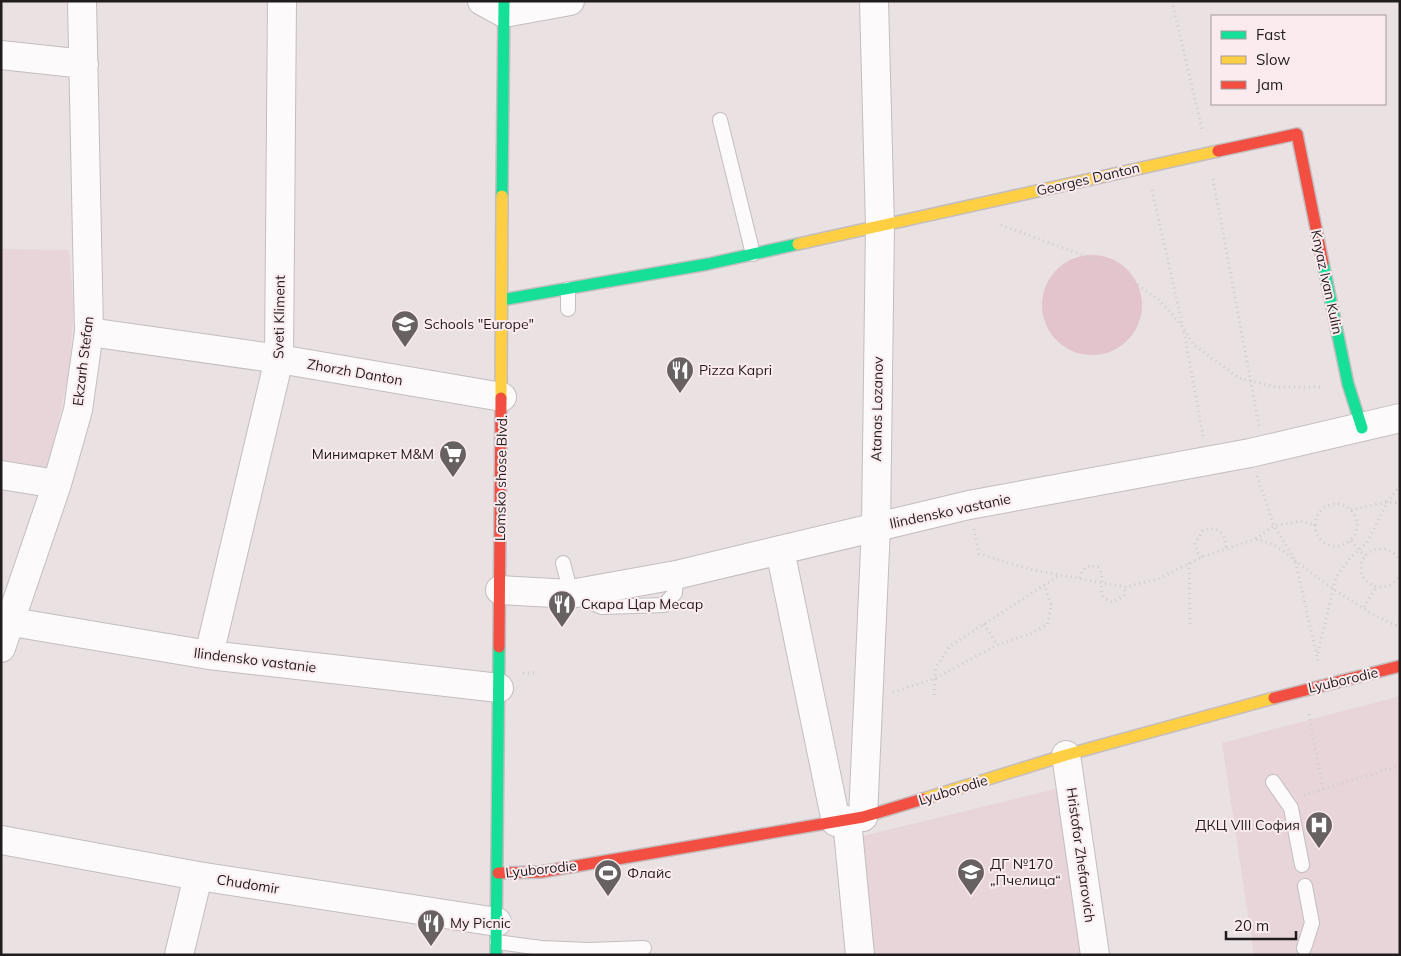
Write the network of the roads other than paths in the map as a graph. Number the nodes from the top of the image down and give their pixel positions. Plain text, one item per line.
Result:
1 (82, 1) edge
2 (282, 1) edge
3 (570, 1) edge
4 (874, 1) edge
5 (497, 5) edge
6 (1, 55) edge
7 (84, 64) junction
8 (720, 120) dead end
9 (1297, 134) joint
10 (880, 226) junction
11 (753, 254) junction
12 (568, 289) junction
13 (502, 300) junction
14 (568, 308) dead end
15 (89, 332) junction
16 (279, 359) junction
17 (502, 397) junction
18 (1400, 418) edge
19 (1362, 428) junction
20 (1, 475) edge
21 (57, 484) junction
22 (876, 527) junction
23 (780, 550) junction
24 (562, 563) dead end
25 (500, 590) junction
26 (570, 594) junction
27 (12, 622) junction
28 (1, 648) edge
29 (209, 655) junction
30 (1400, 666) edge
31 (499, 688) junction
32 (1066, 755) junction
33 (1273, 782) dead end
34 (849, 820) junction
35 (1, 840) edge
36 (1302, 865) dead end
37 (498, 873) junction
38 (198, 876) junction
39 (1305, 886) dead end
40 (497, 940) edge
41 (644, 948) dead end
42 (1304, 948) dead end
43 (593, 952) edge
44 (179, 955) edge
45 (860, 955) edge
46 (1095, 955) edge

1 - 7 street, Ekzarh Stefan
2 - 16 street, Sveti Kliment
3 - 5 street
4 - 10 street, Atanas Lozanov
5 - 13 street, Lomsko shose Blvd.
6 - 7 street
7 - 15 street, Ekzarh Stefan
8 - 11 lane
9 - 10 street, Georges Danton
9 - 19 street, Knyaz Ivan Kulin
10 - 11 street, Georges Danton
10 - 22 street, Atanas Lozanov
11 - 12 street, Georges Danton
12 - 13 street, Georges Danton
12 - 14 lane
13 - 17 street, Lomsko shose Blvd.
15 - 16 street, Zhorzh Danton
15 - 21 street, Ekzarh Stefan
16 - 17 street, Zhorzh Danton
16 - 29 street, Sveti Kliment
17 - 25 street, Lomsko shose Blvd.
18 - 19 street, Ilindensko vastanie
19 - 22 street, Ilindensko vastanie
20 - 21 street
21 - 27 street, Ekzarh Stefan
22 - 23 street, Ilindensko vastanie
22 - 34 street, Atanas Lozanov
23 - 26 street, Ilindensko vastanie
23 - 34 street
24 - 26 lane
25 - 26 street, Ilindensko vastanie
25 - 31 street, Lomsko shose Blvd.
27 - 28 street, Ekzarh Stefan
27 - 29 street, Ilindensko vastanie
29 - 31 street, Ilindensko vastanie
30 - 32 street, Lyuborodie
31 - 37 street, Lomsko shose Blvd.
32 - 34 street, Lyuborodie
32 - 46 street, Hristofor Zhefarovich
33 - 36 lane
34 - 37 street, Lyuborodie
34 - 45 street
35 - 38 street, Chudomir
37 - 40 street, Lomsko shose Blvd.
38 - 40 street, Chudomir
38 - 44 street
39 - 42 lane
40 - 43 lane
41 - 43 lane

